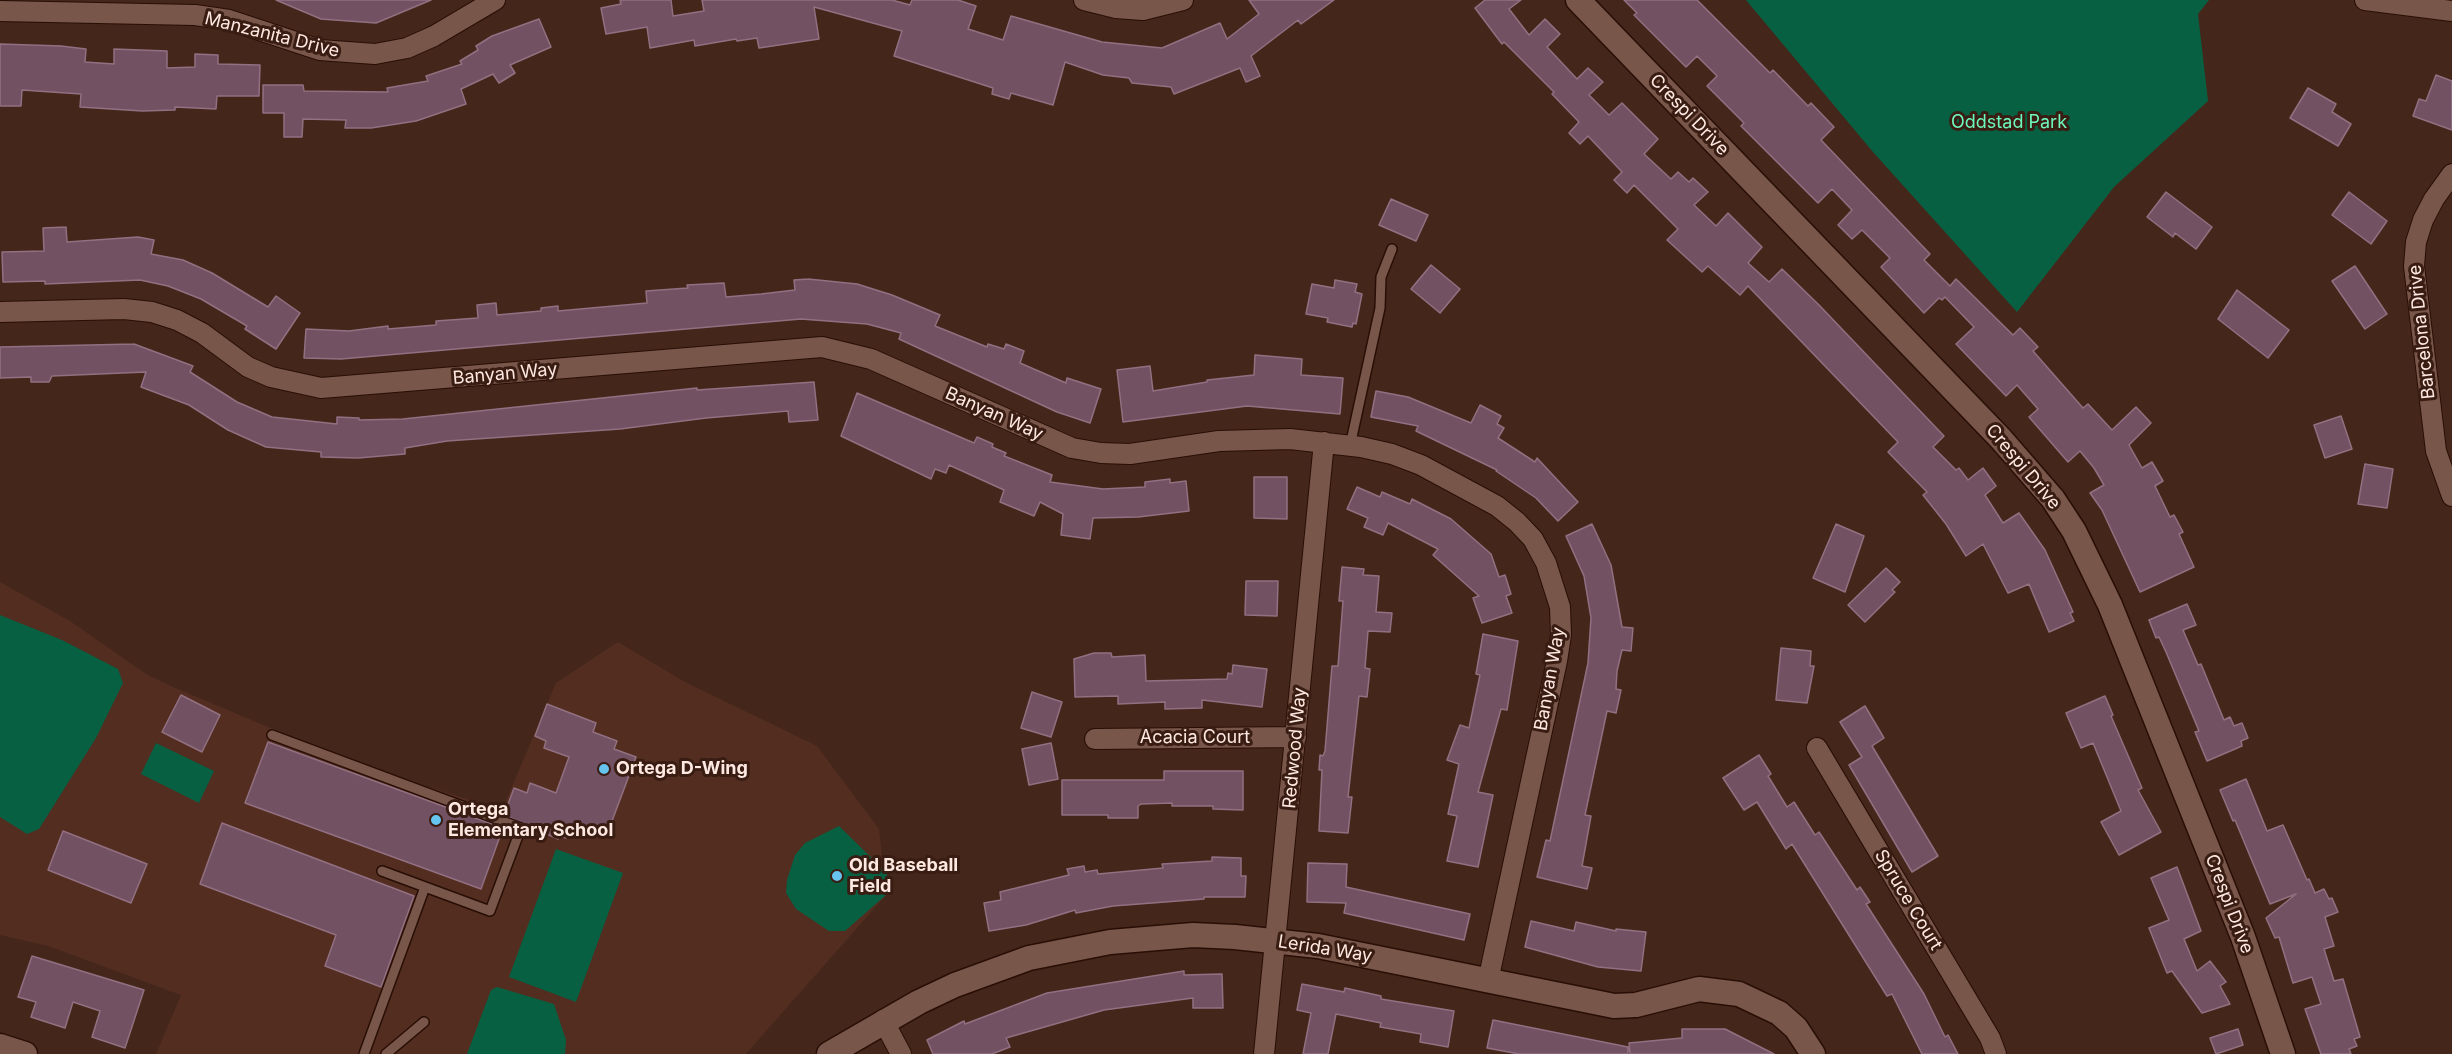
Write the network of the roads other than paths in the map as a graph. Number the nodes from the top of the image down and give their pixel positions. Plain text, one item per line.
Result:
1 (495, 0) edge
2 (1084, 0) edge
3 (1183, 0) edge
4 (1578, 0) edge
5 (2365, 0) edge
6 (0, 11) edge
7 (2452, 11) edge
8 (2452, 174) edge
9 (1392, 249) dead end
10 (0, 312) edge
11 (1324, 442) junction
12 (1350, 446) junction
13 (2452, 496) edge
14 (272, 735) dead end
15 (1296, 737) junction
16 (1095, 739) dead end
17 (1817, 748) dead end
18 (382, 871) dead end
19 (425, 887) junction
20 (1276, 940) junction
21 (1488, 981) junction
22 (884, 1020) junction
23 (424, 1022) dead end
24 (0, 1047) edge
25 (25, 1054) edge
26 (364, 1054) edge
27 (386, 1054) edge
28 (829, 1054) edge
29 (901, 1054) edge
30 (1264, 1054) edge
31 (1813, 1054) edge
32 (1996, 1054) edge
33 (2283, 1054) edge

1 - 6 street, Manzanita Drive
2 - 3 street
4 - 33 street, Crespi Drive
5 - 7 street
8 - 13 street, Barcelona Drive
9 - 12 lane
10 - 11 street, Banyan Way
11 - 12 street, Banyan Way
11 - 15 street, Redwood Way
12 - 21 street, Banyan Way
14 - 19 lane
15 - 16 street, Acacia Court
15 - 20 street, Redwood Way
17 - 32 street, Spruce Court
18 - 19 lane
19 - 26 lane
20 - 21 street, Lerida Way
20 - 22 street, Lerida Way
20 - 30 street, Redwood Way
21 - 31 street, Lerida Way
22 - 28 street, Lerida Way
22 - 29 street
23 - 27 lane
24 - 25 street

